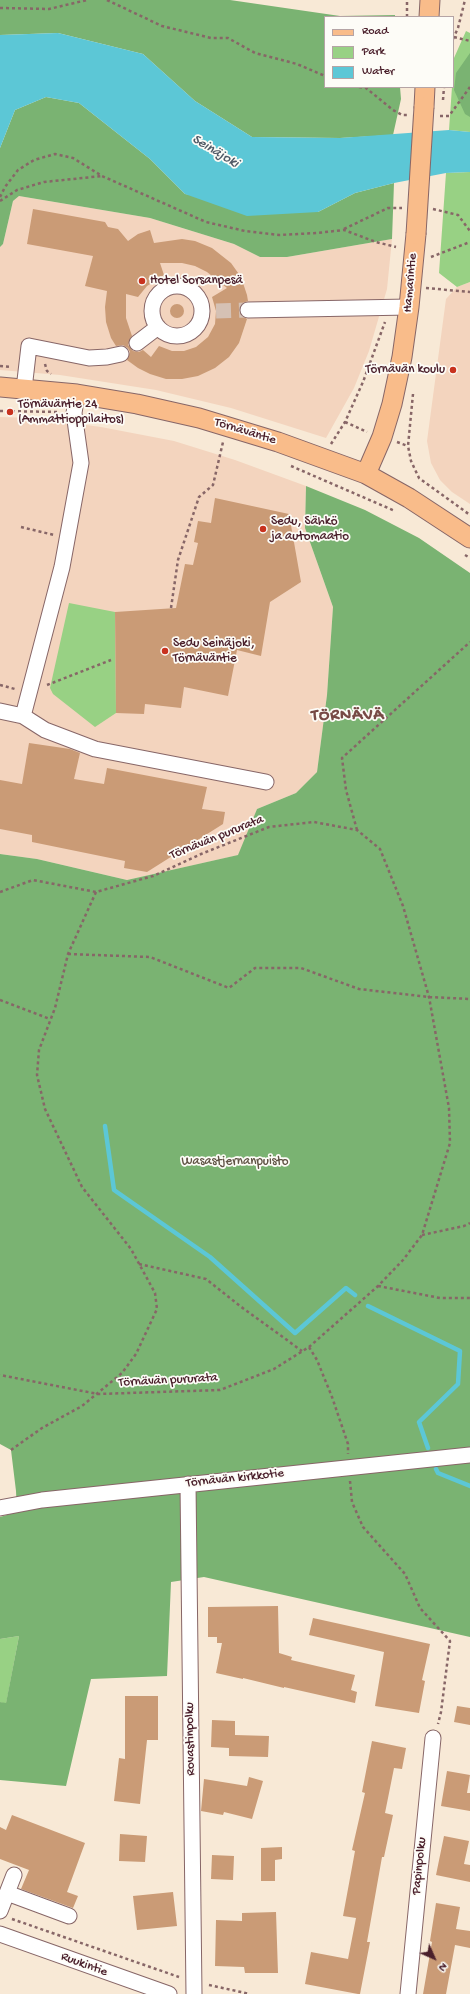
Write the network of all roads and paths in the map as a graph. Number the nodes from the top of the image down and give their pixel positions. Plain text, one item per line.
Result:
1 (87, 0) edge
2 (107, 0) edge
3 (407, 0) edge
4 (430, 0) edge
5 (465, 0) edge
6 (0, 8) edge
7 (406, 16) edge
8 (429, 16) edge
9 (454, 36) edge
10 (454, 38) edge
11 (470, 41) edge
12 (324, 76) edge
13 (470, 87) edge
14 (366, 88) edge
15 (425, 88) edge
16 (444, 88) edge
17 (443, 104) dead end
18 (423, 113) junction
19 (102, 176) junction
20 (0, 197) edge
21 (0, 201) edge
22 (397, 240) dead end
23 (470, 242) edge
24 (396, 248) junction
25 (430, 251) dead end
26 (396, 254) dead end
27 (427, 281) dead end
28 (426, 288) junction
29 (470, 292) edge
30 (425, 295) dead end
31 (389, 307) junction
32 (409, 307) junction
33 (248, 310) tunnel mouth
34 (158, 326) junction
35 (137, 343) dead end
36 (121, 354) dead end
37 (0, 387) edge
38 (24, 389) junction
39 (414, 389) dead end
40 (77, 394) junction
41 (0, 411) edge
42 (74, 413) junction
43 (216, 439) dead end
44 (223, 441) junction
45 (230, 444) dead end
46 (326, 458) junction
47 (286, 464) dead end
48 (366, 474) junction
49 (318, 478) junction
50 (400, 514) dead end
51 (470, 515) edge
52 (21, 528) dead end
53 (68, 538) junction
54 (467, 546) edge
55 (470, 558) edge
56 (171, 608) dead end
57 (470, 642) edge
58 (111, 660) dead end
59 (0, 686) edge
60 (29, 692) junction
61 (0, 711) edge
62 (23, 716) junction
63 (266, 782) dead end
64 (357, 830) junction
65 (0, 892) edge
66 (96, 892) junction
67 (68, 954) junction
68 (429, 997) junction
69 (470, 999) edge
70 (0, 1000) edge
71 (50, 1019) junction
72 (470, 1223) edge
73 (422, 1236) junction
74 (139, 1264) junction
75 (378, 1286) junction
76 (470, 1298) edge
77 (309, 1347) junction
78 (302, 1351) junction
79 (0, 1375) edge
80 (98, 1394) junction
81 (10, 1450) dead end
82 (470, 1455) edge
83 (349, 1467) junction
84 (188, 1484) junction
85 (0, 1508) edge
86 (433, 1738) joint
87 (14, 1875) dead end
88 (7, 1893) junction
89 (3, 1914) edge
90 (69, 1916) dead end
91 (0, 1934) edge
92 (194, 1988) edge
93 (169, 1994) edge
94 (250, 1994) edge
95 (408, 1994) edge

1 - 6 path
2 - 12 path
3 - 7 path
4 - 8 main road
5 - 9 path
10 - 11 path
13 - 18 path
14 - 18 path
15 - 18 main road, Hamarintie
16 - 17 path
18 - 32 main road, Hamarintie, bridge
19 - 20 path
19 - 21 path
19 - 24 path
22 - 24 path
23 - 25 path
24 - 26 path
27 - 28 path
28 - 29 path
28 - 30 path
31 - 32 street
31 - 33 street
31 - 46 path
32 - 48 main road, Hamarintie
34 - 34 street
34 - 35 street
36 - 38 street
37 - 38 main road, Törnäväntie
38 - 40 main road, Törnäväntie
39 - 51 path
40 - 42 street
40 - 46 main road, Törnäväntie
41 - 42 path
42 - 53 street
43 - 44 path
44 - 45 path
44 - 56 path
46 - 48 main road, Törnäväntie
46 - 49 path
47 - 49 path
48 - 54 main road, Törnäväntie
49 - 50 path
52 - 53 path
53 - 60 street
54 - 55 path
57 - 64 path
58 - 60 path
59 - 60 path
60 - 62 street
61 - 62 street
62 - 63 street
64 - 66 path, Törnävän pururata
64 - 68 path, Törnävän pururata
65 - 66 path, Törnävän pururata
66 - 67 path
67 - 68 path
67 - 71 path
68 - 69 path
68 - 73 path, Törnävän pururata
70 - 71 path
71 - 74 path
72 - 73 path
73 - 75 path, Törnävän pururata
74 - 78 path
74 - 80 path
75 - 76 path
75 - 77 path, Törnävän pururata
77 - 78 path, Törnävän pururata
77 - 83 path
78 - 80 path, Törnävän pururata
79 - 80 path, Törnävän pururata
80 - 81 path
82 - 83 street, Törnävän kirkkotie
83 - 84 street, Törnävän kirkkotie
83 - 86 path
84 - 85 street, Törnävän kirkkotie
84 - 92 street, Rovastinpolku
86 - 95 street, Papinpolku
87 - 88 street
88 - 89 street
88 - 90 street
89 - 92 path
91 - 93 street, Ruukintie
92 - 94 path

